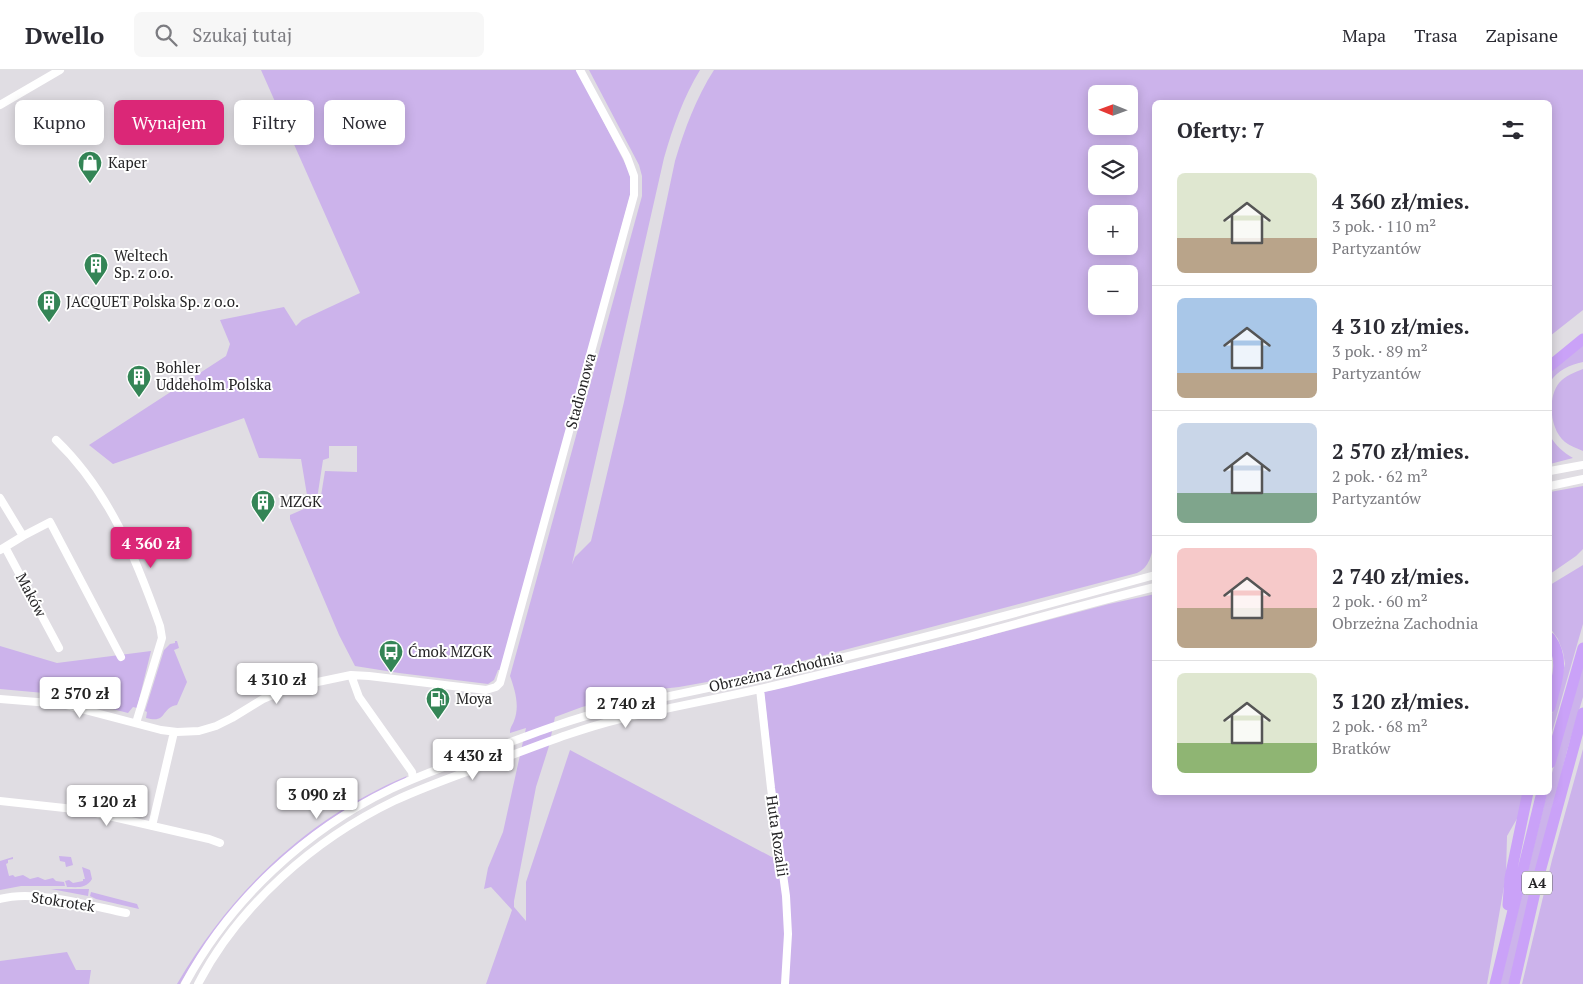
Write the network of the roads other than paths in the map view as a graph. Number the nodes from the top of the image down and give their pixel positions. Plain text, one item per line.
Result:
1 (60, 70) edge
2 (580, 70) edge
3 (0, 105) edge
4 (1583, 339) edge
5 (1552, 364) edge
6 (56, 440) dead end
7 (1583, 464) edge
8 (1552, 471) edge
9 (1583, 479) edge
10 (1552, 486) edge
11 (0, 498) edge
12 (23, 536) junction
13 (2, 549) edge
14 (1152, 576) edge
15 (1152, 588) edge
16 (1552, 642) edge
17 (59, 648) dead end
18 (1583, 648) edge
19 (121, 657) dead end
20 (351, 675) junction
21 (760, 689) junction
22 (0, 699) edge
23 (1552, 700) edge
24 (1583, 713) edge
25 (136, 723) junction
26 (1583, 728) edge
27 (174, 732) junction
28 (1552, 756) edge
29 (413, 779) junction
30 (1563, 784) junction
31 (1527, 795) edge
32 (1541, 795) edge
33 (0, 801) edge
34 (152, 826) junction
35 (220, 844) dead end
36 (0, 899) edge
37 (126, 913) dead end
38 (1504, 947) junction
39 (185, 984) edge
40 (198, 984) edge
41 (785, 984) edge
42 (1495, 984) edge
43 (1514, 984) edge

1 - 3 street
2 - 20 street, Stadionowa
4 - 5 highway
6 - 25 street
7 - 8 street
9 - 10 street
11 - 12 street
12 - 13 street
12 - 19 street
13 - 17 street, Maków
14 - 29 street, Obrzeżna Zachodnia
15 - 21 street, Obrzeżna Zachodnia
16 - 23 highway
18 - 28 highway
20 - 27 street
20 - 29 street
21 - 40 street, Obrzeżna Zachodnia
21 - 41 street, Huta Rozalii
22 - 25 street
24 - 30 highway, A4
25 - 27 street
26 - 30 highway
27 - 34 street
29 - 39 street, Obrzeżna Zachodnia
30 - 43 highway, A4
31 - 38 highway
32 - 38 highway, A4
33 - 34 street
34 - 35 street
36 - 37 street, Stokrotek
38 - 42 highway, A4

